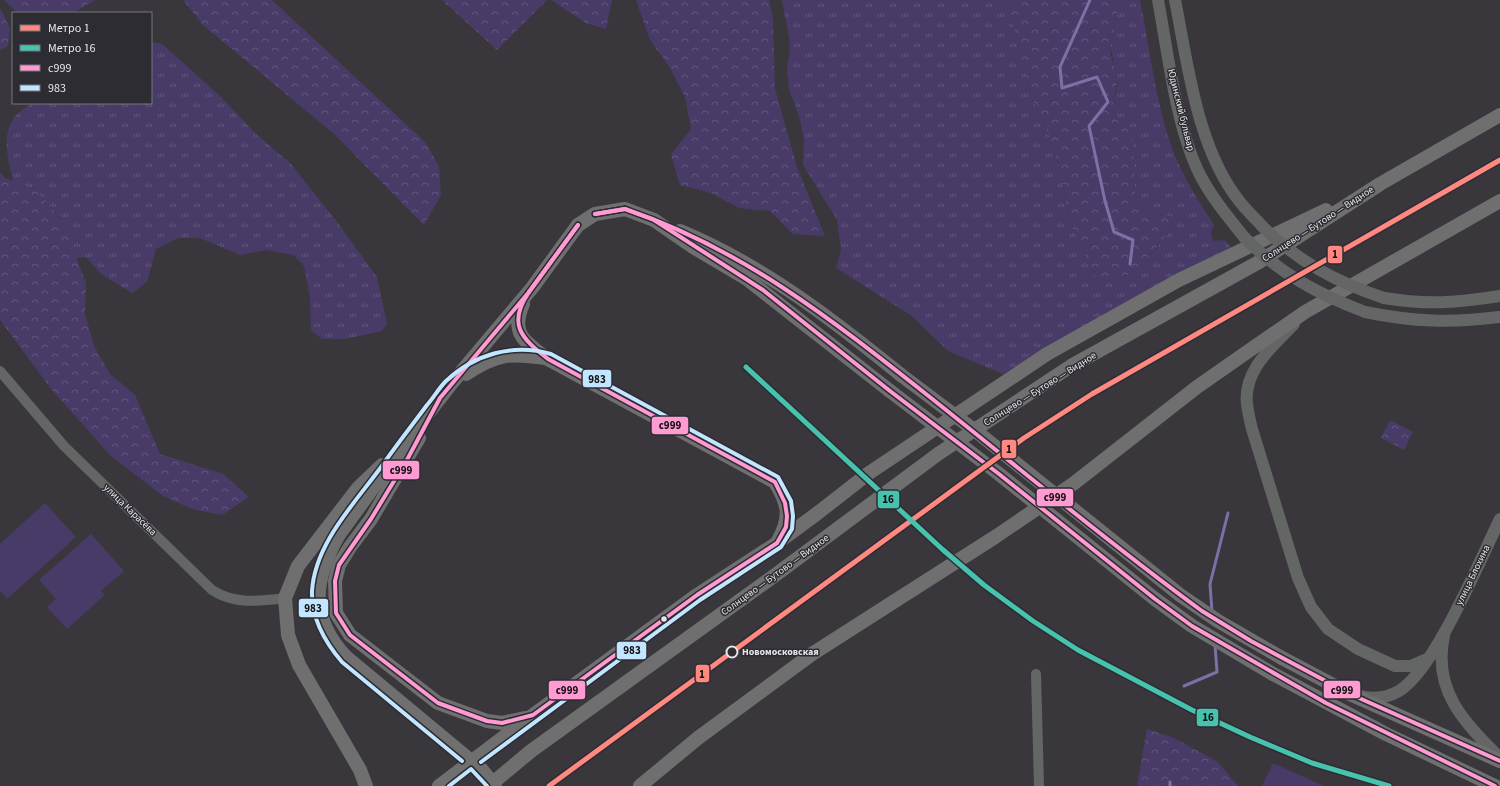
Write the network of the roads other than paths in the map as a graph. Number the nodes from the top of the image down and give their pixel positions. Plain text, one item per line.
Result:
1 (1158, 0) edge
2 (1175, 0) edge
3 (1500, 115) edge
4 (1380, 184) junction
5 (1500, 200) edge
6 (654, 220) junction
7 (527, 295) junction
8 (1500, 296) edge
9 (1305, 312) junction
10 (1500, 317) edge
11 (548, 359) junction
12 (0, 371) edge
13 (451, 384) junction
14 (440, 398) junction
15 (409, 438) junction
16 (1500, 519) edge
17 (777, 543) junction
18 (285, 598) junction
19 (1445, 631) junction
20 (1427, 659) junction
21 (1036, 674) dead end
22 (1350, 694) junction
23 (533, 715) junction
24 (698, 738) junction
25 (1500, 758) edge
26 (1500, 762) edge
27 (366, 786) edge
28 (439, 786) edge
29 (489, 786) edge
30 (495, 786) edge
31 (640, 786) edge
32 (653, 786) edge
33 (1039, 786) edge
34 (1495, 786) edge

1 - 10 street, Юдинский бульвар, bridge
2 - 8 street, Юдинский бульвар, bridge
3 - 4 main road, Солнцево — Бутово — Видное
4 - 17 main road
4 - 29 main road, Солнцево — Бутово — Видное
5 - 9 main road
6 - 7 main road
6 - 22 main road, bridge
6 - 34 main road, bridge
7 - 11 main road
7 - 13 main road
9 - 20 street
9 - 24 main road
11 - 13 main road
11 - 17 main road
12 - 18 street, улица Карасёва
13 - 14 main road
14 - 15 main road
14 - 23 main road
15 - 18 main road
15 - 30 main road, bridge
16 - 19 street, улица Блохина
17 - 23 main road
18 - 27 main road
19 - 20 street
19 - 25 street
20 - 22 street
21 - 33 street
22 - 26 main road
23 - 28 main road
24 - 31 main road
24 - 32 main road

